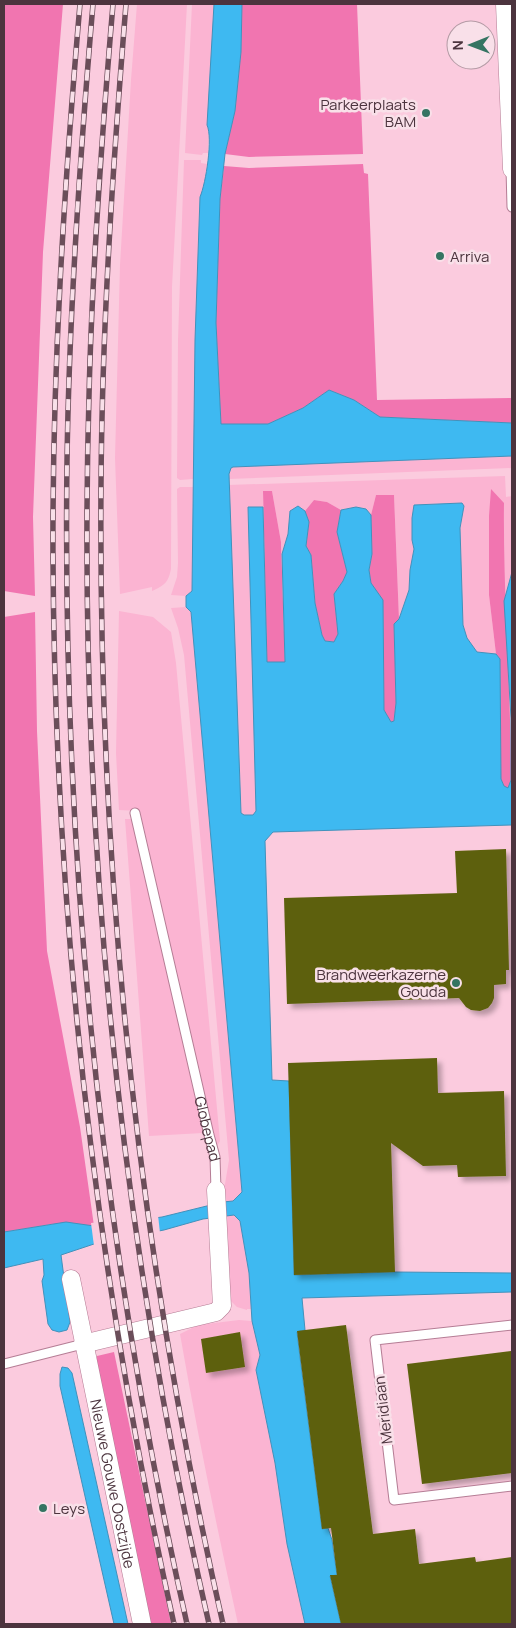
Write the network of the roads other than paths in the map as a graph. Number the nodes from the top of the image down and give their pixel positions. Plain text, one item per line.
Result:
1 (505, 4) edge
2 (512, 169) edge
3 (512, 207) edge
4 (135, 812) dead end
5 (216, 1194) joint
6 (71, 1280) dead end
7 (512, 1325) edge
8 (83, 1344) junction
9 (4, 1364) edge
10 (512, 1486) edge
11 (142, 1624) edge

1 - 2 street
2 - 3 lane
4 - 5 lane, Globepad
5 - 8 street, Globepad
6 - 8 street, Nieuwe Gouwe Oostzijde
7 - 10 lane, Meridiaan
8 - 9 lane
8 - 11 street, Nieuwe Gouwe Oostzijde

